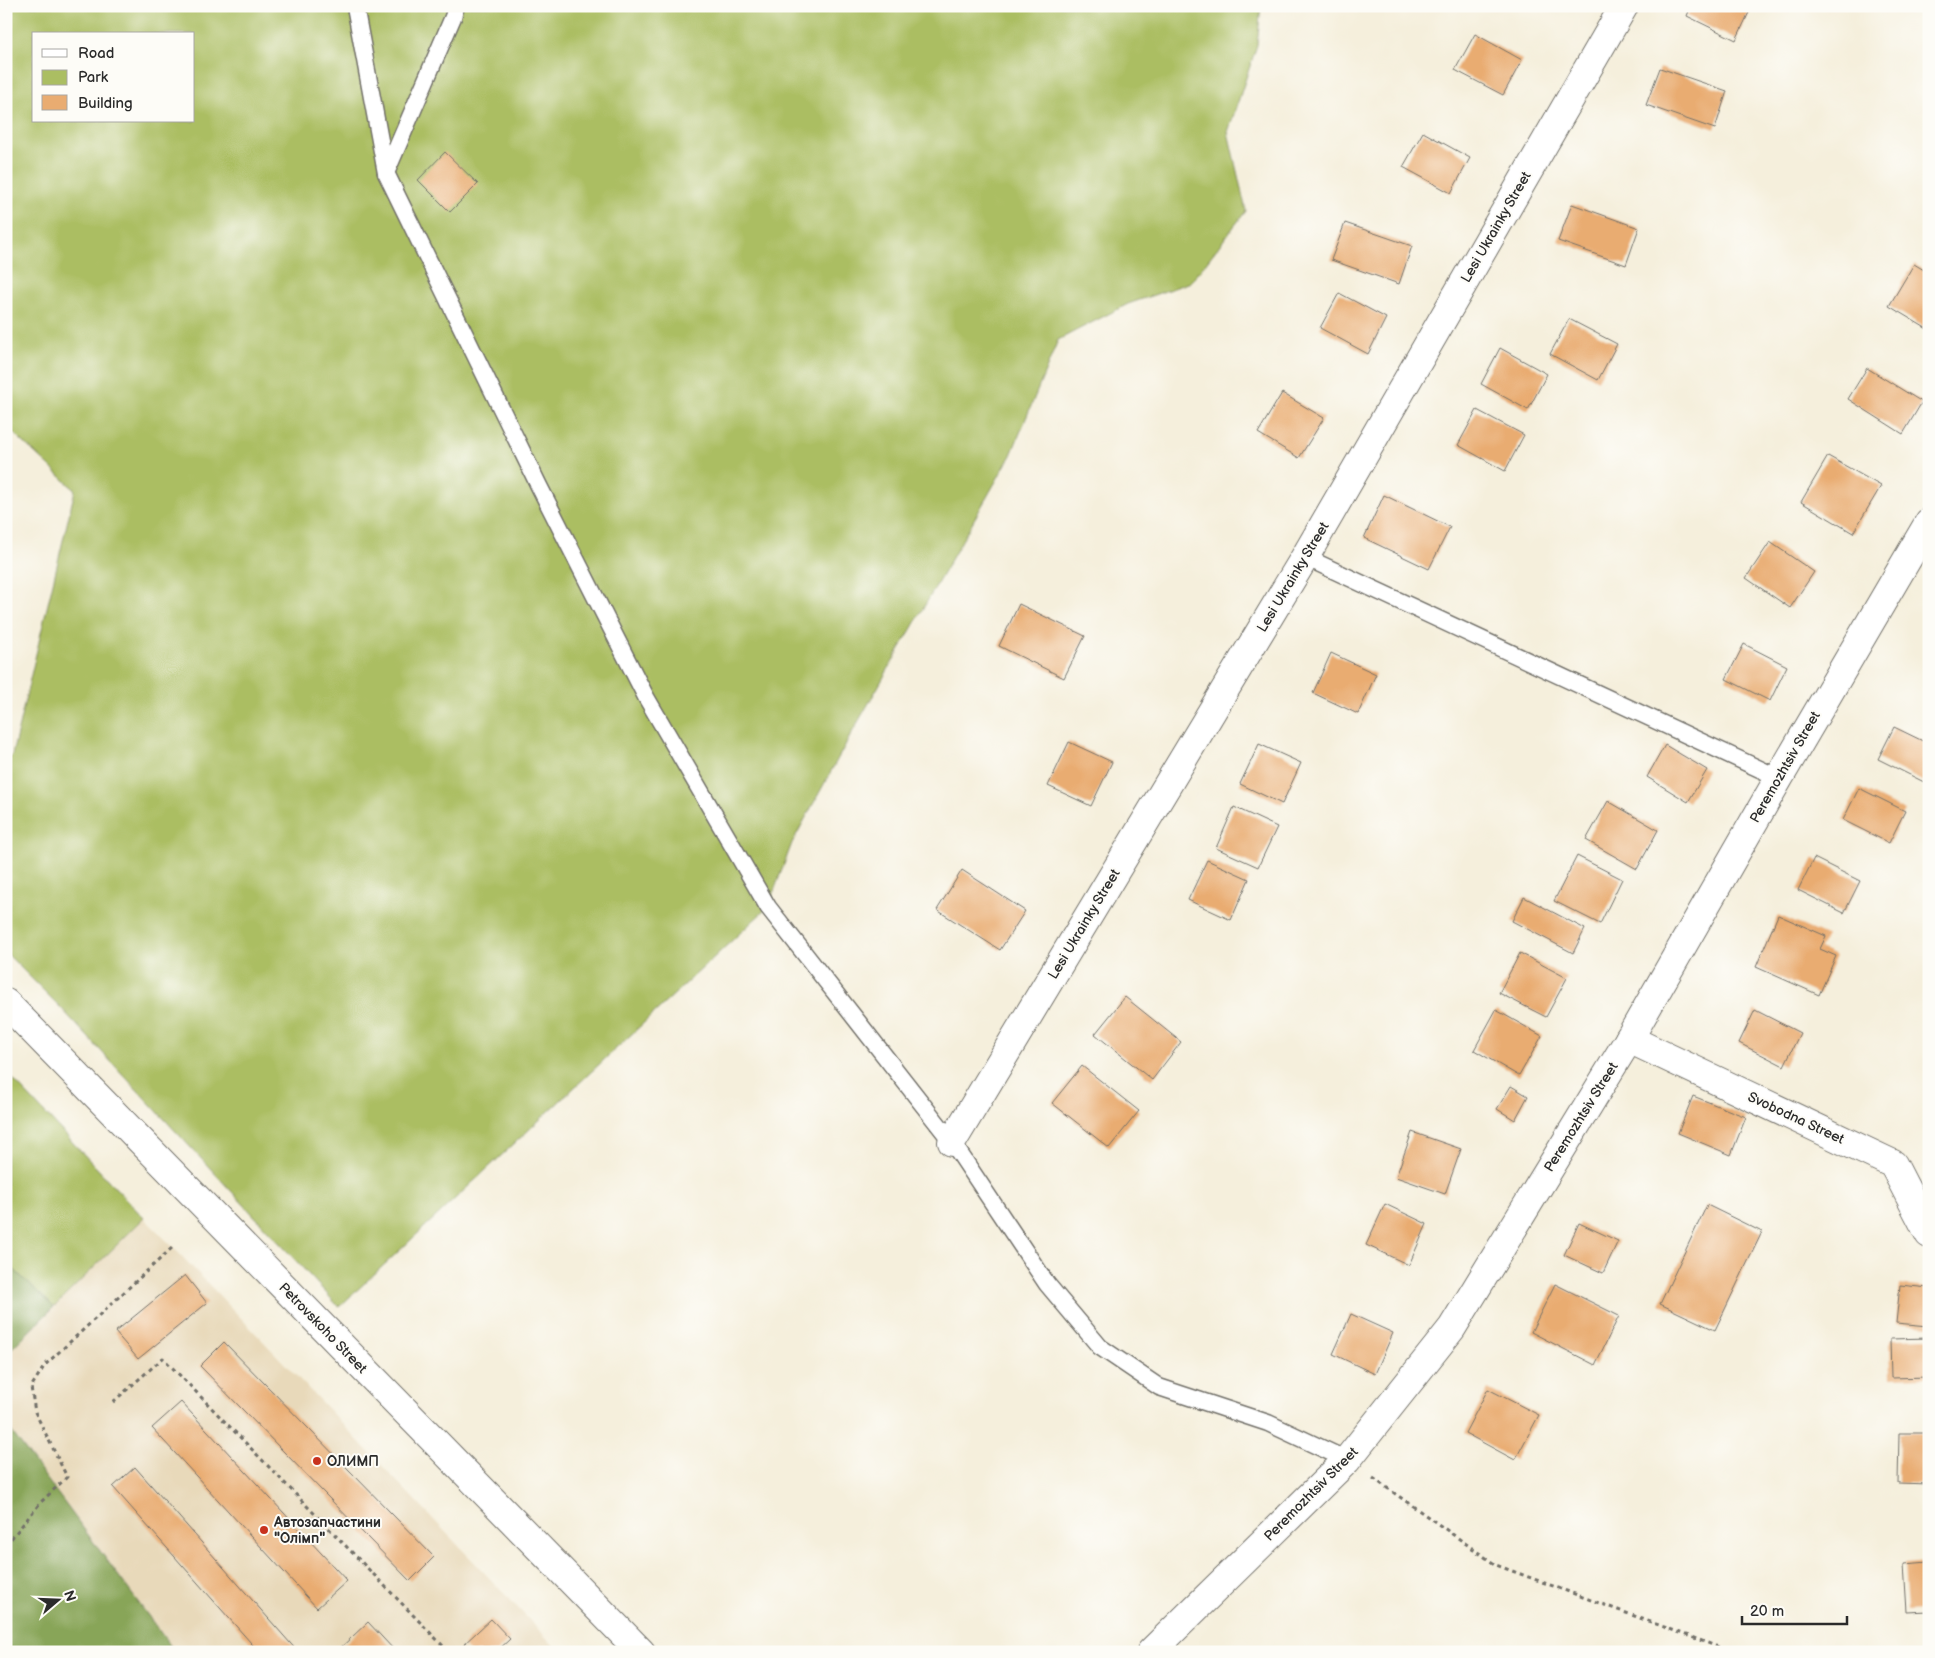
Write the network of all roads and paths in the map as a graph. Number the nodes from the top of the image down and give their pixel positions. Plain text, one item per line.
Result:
1 (355, 6) edge
2 (456, 6) edge
3 (1624, 6) edge
4 (386, 172) junction
5 (1929, 522) edge
6 (1305, 557) junction
7 (1779, 778) junction
8 (6, 1003) edge
9 (1629, 1039) junction
10 (952, 1142) junction
11 (1929, 1234) edge
12 (173, 1247) dead end
13 (112, 1402) dead end
14 (1347, 1460) junction
15 (6, 1545) edge
16 (449, 1652) edge
17 (641, 1652) edge
18 (1151, 1652) edge
19 (1732, 1652) edge

1 - 4 lane
2 - 4 lane
3 - 6 main road, Lesi Ukrainky Street
4 - 10 lane
5 - 7 main road, Peremozhtsiv Street
6 - 7 lane
6 - 10 main road, Lesi Ukrainky Street
7 - 9 main road, Peremozhtsiv Street
8 - 17 main road, Petrovskoho Street
9 - 11 main road, Svobodna Street
9 - 14 main road, Peremozhtsiv Street
10 - 14 lane
12 - 15 path
13 - 16 path
14 - 18 main road, Peremozhtsiv Street
14 - 19 path

